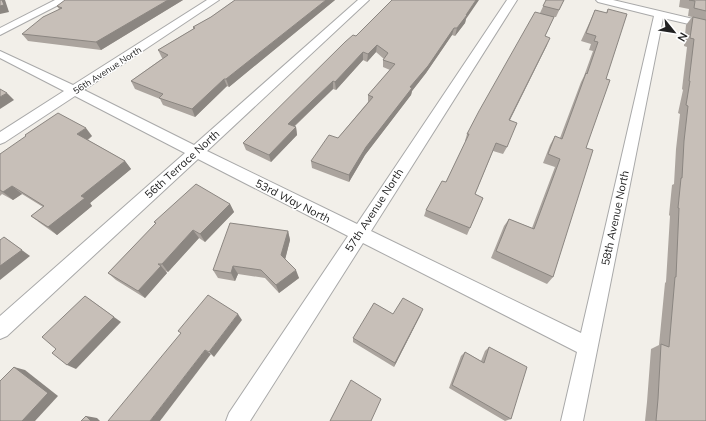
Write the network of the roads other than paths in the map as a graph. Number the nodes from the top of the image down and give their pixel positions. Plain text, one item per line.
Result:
1 (63, 0) edge
2 (214, 0) edge
3 (364, 0) edge
4 (512, 0) edge
5 (601, 0) edge
6 (659, 14) junction
7 (706, 25) edge
8 (0, 32) edge
9 (0, 54) edge
10 (74, 91) junction
11 (0, 139) edge
12 (196, 151) junction
13 (359, 234) junction
14 (0, 329) edge
15 (587, 347) junction
16 (237, 421) edge
17 (572, 421) edge

1 - 8 street
2 - 10 street, 56th Avenue North
3 - 12 street, 56th Terrace North
4 - 13 street, 57th Avenue North
5 - 6 street
6 - 7 street
6 - 15 street, 58th Avenue North
9 - 10 street, 53rd Way North
10 - 11 street, 56th Avenue North
10 - 12 street, 53rd Way North
12 - 13 street, 53rd Way North
12 - 14 street, 56th Terrace North
13 - 15 street, 53rd Way North
13 - 16 street, 57th Avenue North
15 - 17 street, 58th Avenue North

